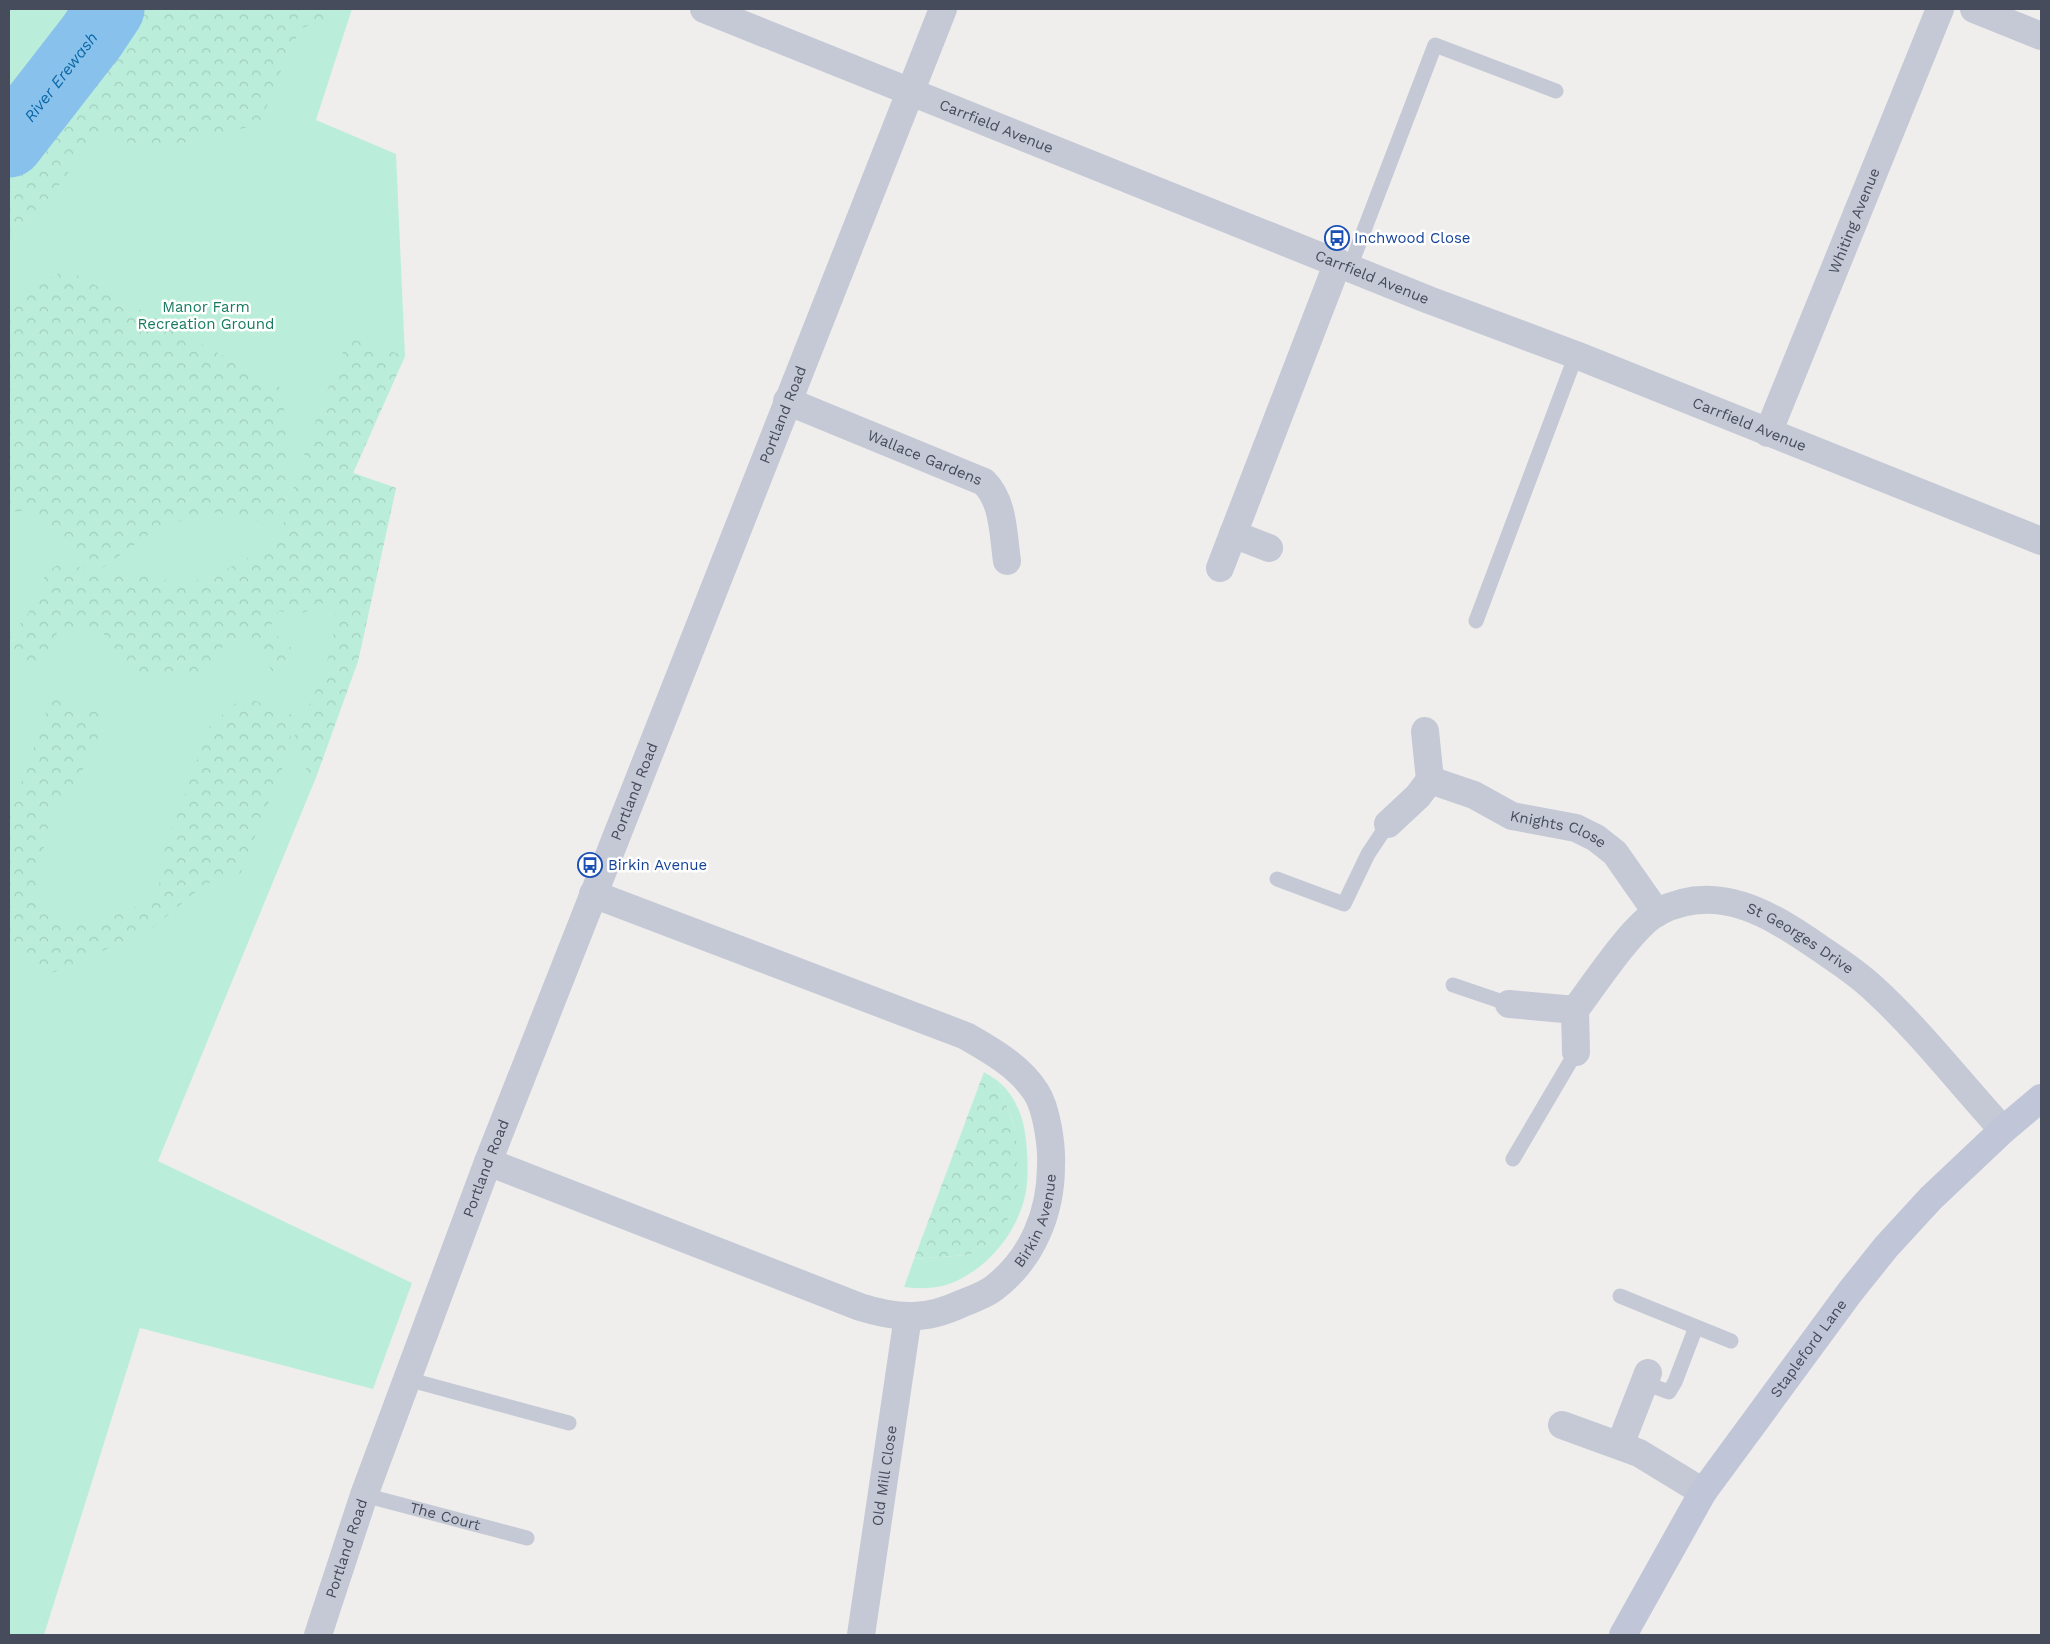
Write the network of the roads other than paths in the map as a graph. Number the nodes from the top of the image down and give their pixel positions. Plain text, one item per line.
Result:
1 (704, 9) edge
2 (943, 9) edge
3 (1940, 9) edge
4 (1974, 9) edge
5 (2041, 36) edge
6 (1556, 91) dead end
7 (911, 93) junction
8 (1344, 265) junction
9 (1576, 356) junction
10 (787, 401) junction
11 (1768, 432) junction
12 (1233, 534) junction
13 (2041, 541) edge
14 (1269, 548) dead end
15 (1007, 561) dead end
16 (1220, 568) dead end
17 (1476, 621) dead end
18 (1425, 730) dead end
19 (1430, 780) junction
20 (1388, 824) joint
21 (1277, 878) dead end
22 (594, 894) junction
23 (1656, 913) junction
24 (1452, 985) dead end
25 (1508, 1004) joint
26 (1575, 1010) junction
27 (1576, 1052) joint
28 (2041, 1098) edge
29 (2003, 1130) junction
30 (1513, 1159) dead end
31 (488, 1162) junction
32 (1620, 1296) dead end
33 (908, 1316) junction
34 (1696, 1327) junction
35 (1731, 1341) dead end
36 (1646, 1378) joint
37 (407, 1379) junction
38 (569, 1423) dead end
39 (1562, 1425) dead end
40 (1620, 1445) junction
41 (1703, 1492) junction
42 (364, 1495) junction
43 (527, 1538) dead end
44 (318, 1635) edge
45 (860, 1635) edge
46 (1623, 1635) edge

1 - 7 street, Carrfield Avenue
2 - 7 street, Portland Road
3 - 11 street, Whiting Avenue
4 - 5 street
6 - 8 lane
7 - 8 street, Carrfield Avenue
7 - 10 street, Portland Road
8 - 9 street, Carrfield Avenue
8 - 12 street
9 - 11 street, Carrfield Avenue
9 - 17 lane
10 - 15 street, Wallace Gardens
10 - 22 street, Portland Road
11 - 13 street, Carrfield Avenue
12 - 14 street
12 - 16 street
18 - 19 street
19 - 20 street
19 - 23 street, Knights Close
20 - 21 lane
22 - 31 street, Portland Road
22 - 33 street, Birkin Avenue
23 - 26 street, St Georges Drive
23 - 29 street, St Georges Drive
24 - 25 lane
25 - 26 street
26 - 27 street
27 - 30 lane
28 - 29 main road, Stapleford Lane
29 - 41 main road, Stapleford Lane
31 - 33 street, Birkin Avenue
31 - 37 street, Portland Road
32 - 34 lane
33 - 45 street, Old Mill Close
34 - 35 lane
34 - 36 lane
36 - 40 street
37 - 38 lane
37 - 42 street, Portland Road
39 - 40 street
40 - 41 street
41 - 46 main road, Stapleford Lane
42 - 43 lane, The Court
42 - 44 street, Portland Road

